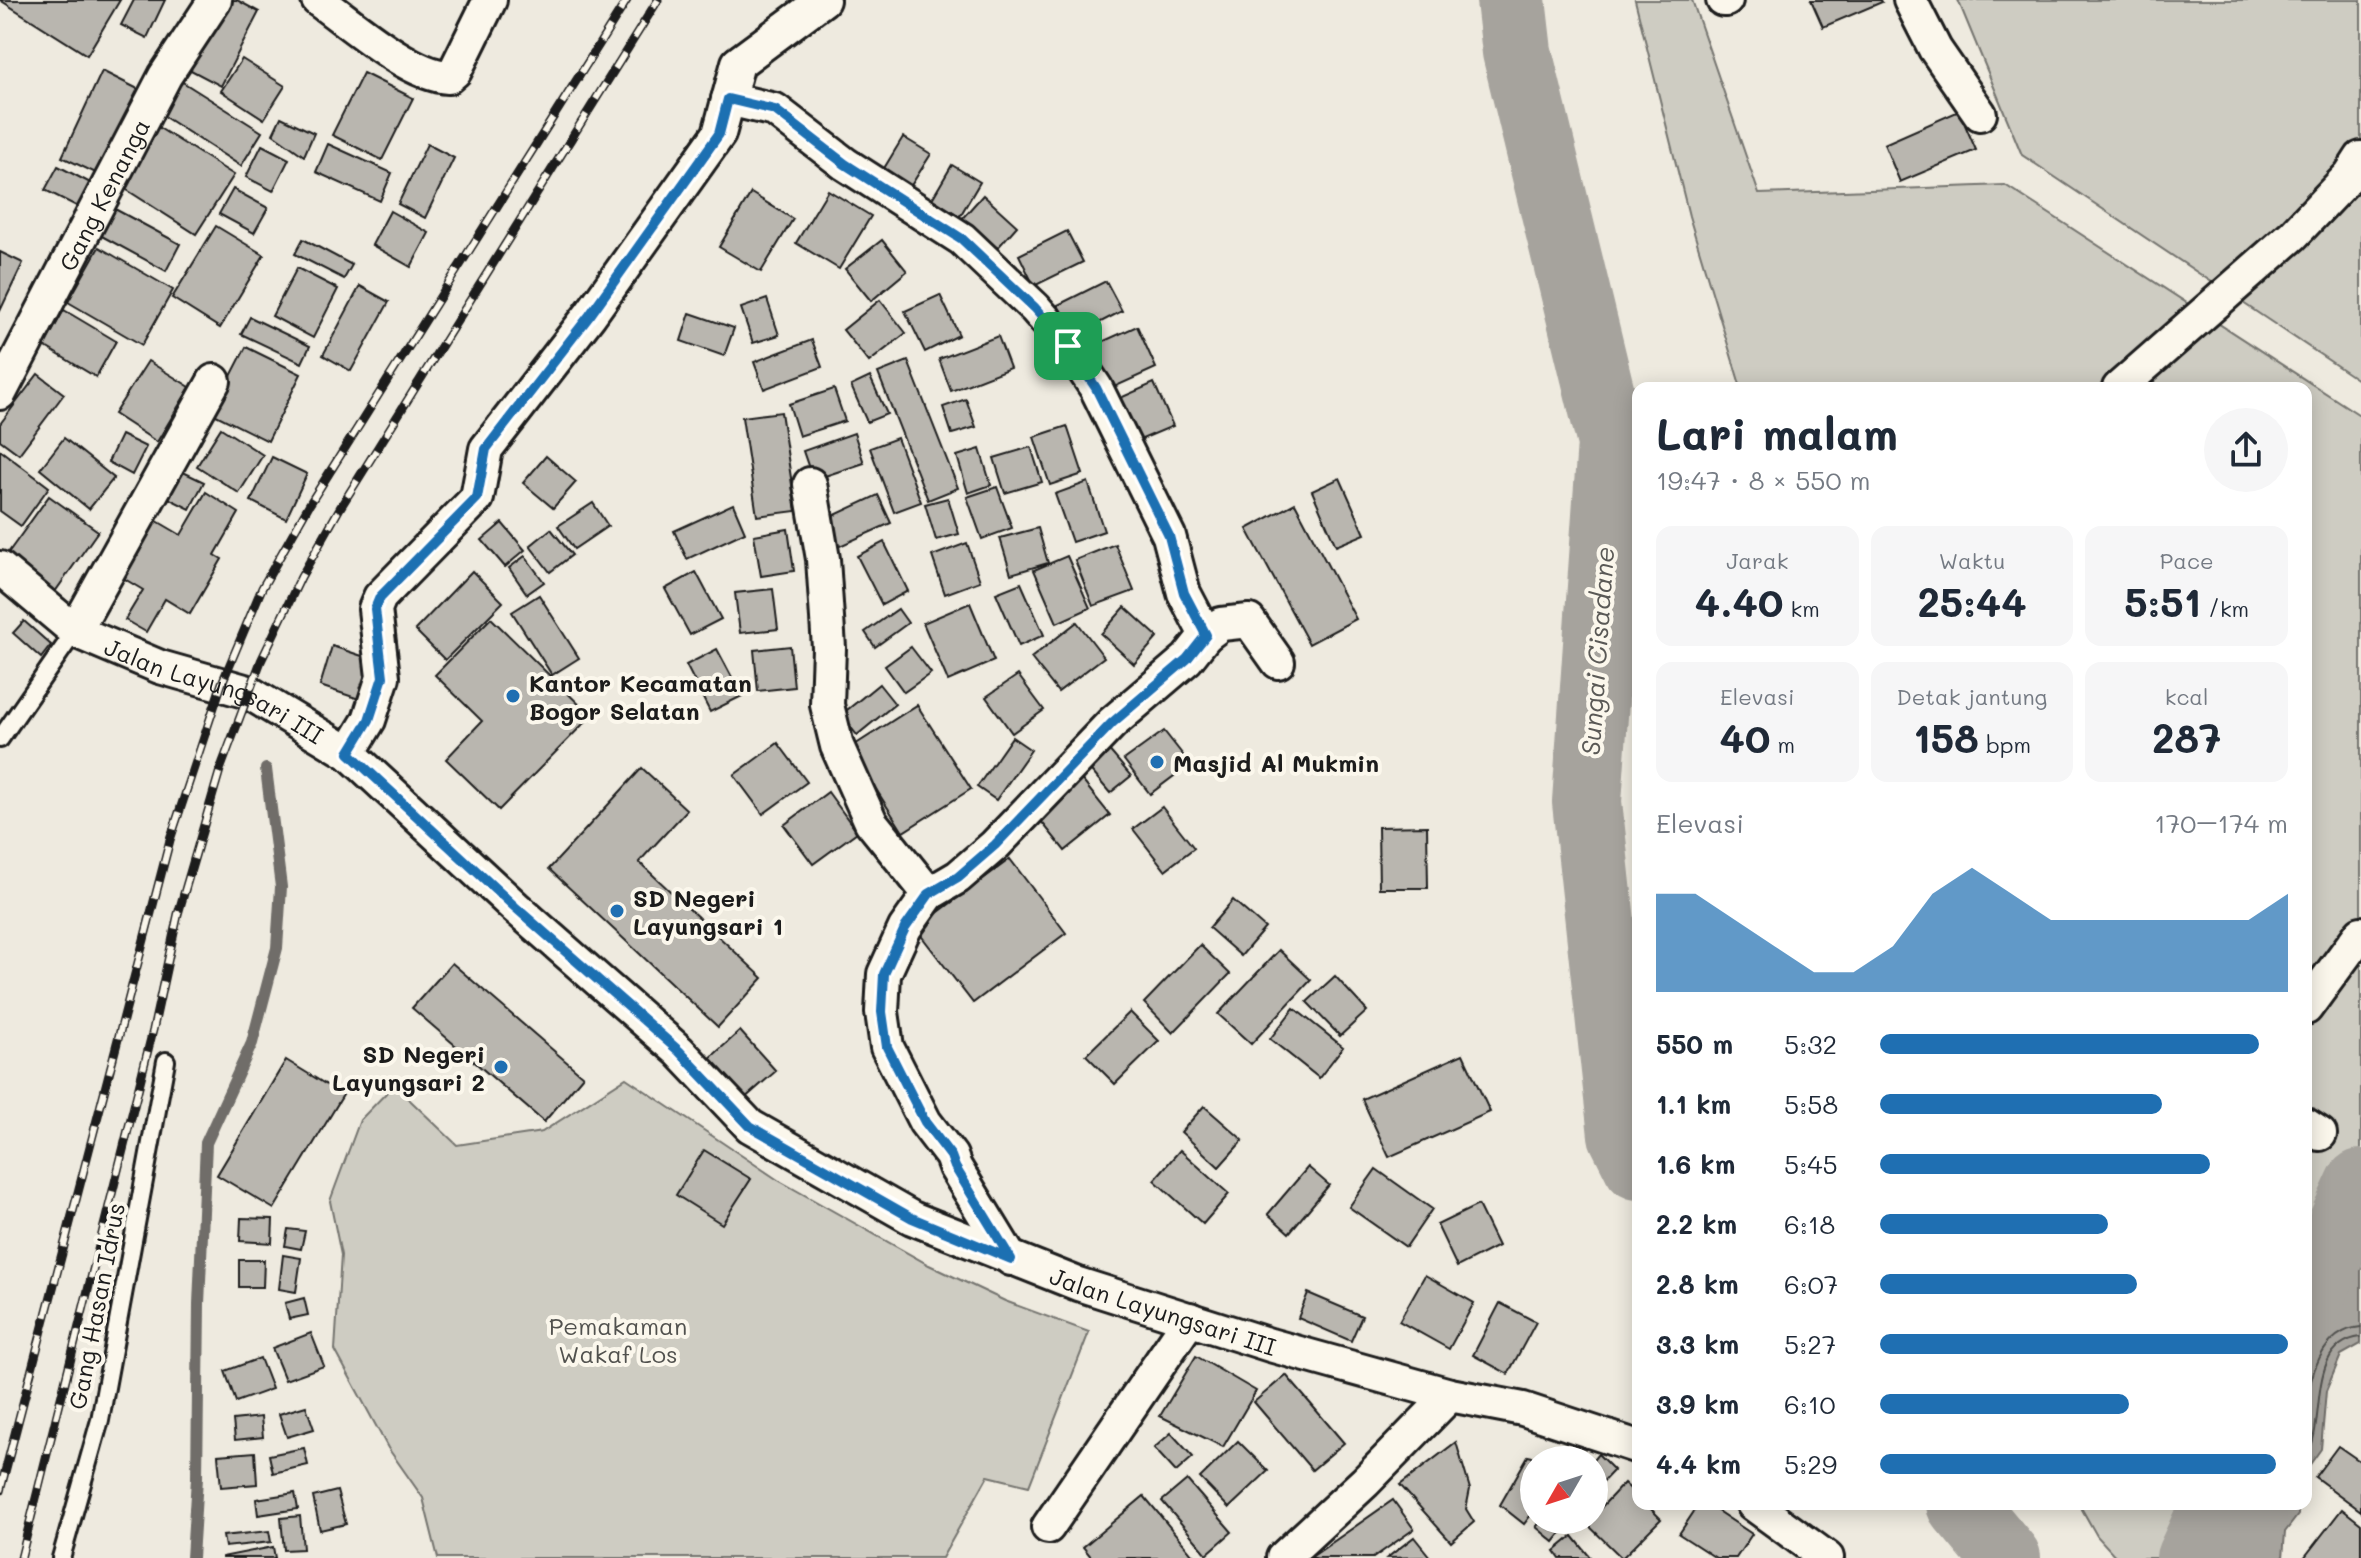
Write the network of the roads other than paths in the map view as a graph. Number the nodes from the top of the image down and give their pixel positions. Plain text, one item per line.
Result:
1 (215, 0) edge
2 (318, 0) edge
3 (490, 0) edge
4 (823, 0) edge
5 (1910, 0) edge
6 (728, 99) junction
7 (1980, 114) dead end
8 (2361, 158) edge
9 (214, 381) dead end
10 (2126, 382) edge
11 (0, 393) edge
12 (810, 484) dead end
13 (0, 568) edge
14 (75, 631) junction
15 (1206, 635) junction
16 (1278, 662) dead end
17 (0, 739) edge
18 (349, 753) junction
19 (929, 894) junction
20 (2361, 933) edge
21 (2312, 1000) edge
22 (166, 1061) dead end
23 (1011, 1259) junction
24 (1190, 1319) junction
25 (1450, 1395) junction
26 (1632, 1445) edge
27 (1761, 1510) edge
28 (1048, 1527) dead end
29 (61, 1558) edge
30 (1283, 1558) edge
31 (1827, 1558) edge

1 - 11 street, Gang Kenanga
2 - 3 street
4 - 6 street
5 - 7 street
6 - 15 street
6 - 18 street
8 - 10 street
9 - 14 street
12 - 19 street
13 - 14 street, Jalan Layungsari III
14 - 17 lane
14 - 18 street, Jalan Layungsari III
15 - 16 street
15 - 19 street
18 - 23 street, Jalan Layungsari III
19 - 23 street
20 - 21 street
22 - 29 lane, Gang Hasan Idrus
23 - 24 street, Jalan Layungsari III
24 - 25 street, Jalan Layungsari III
24 - 28 street
25 - 26 street, Jalan Layungsari III
25 - 30 street
27 - 31 street

